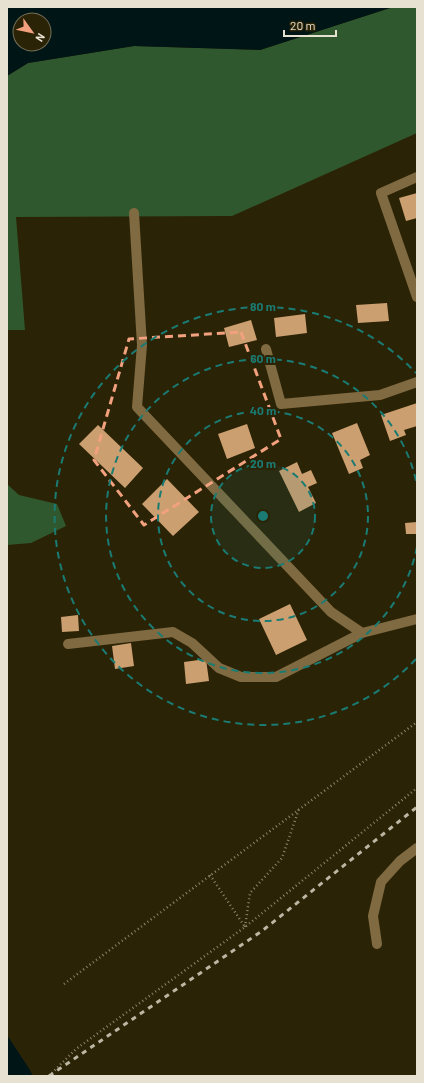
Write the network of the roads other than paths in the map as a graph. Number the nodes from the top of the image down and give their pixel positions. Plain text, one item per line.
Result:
1 (417, 177) edge
2 (134, 213) dead end
3 (417, 298) edge
4 (266, 349) dead end
5 (417, 382) edge
6 (417, 619) edge
7 (362, 632) junction
8 (68, 644) dead end
9 (417, 848) edge
10 (377, 944) dead end

1 - 3 street
2 - 7 street
4 - 5 street
6 - 7 street
7 - 8 street
9 - 10 street

